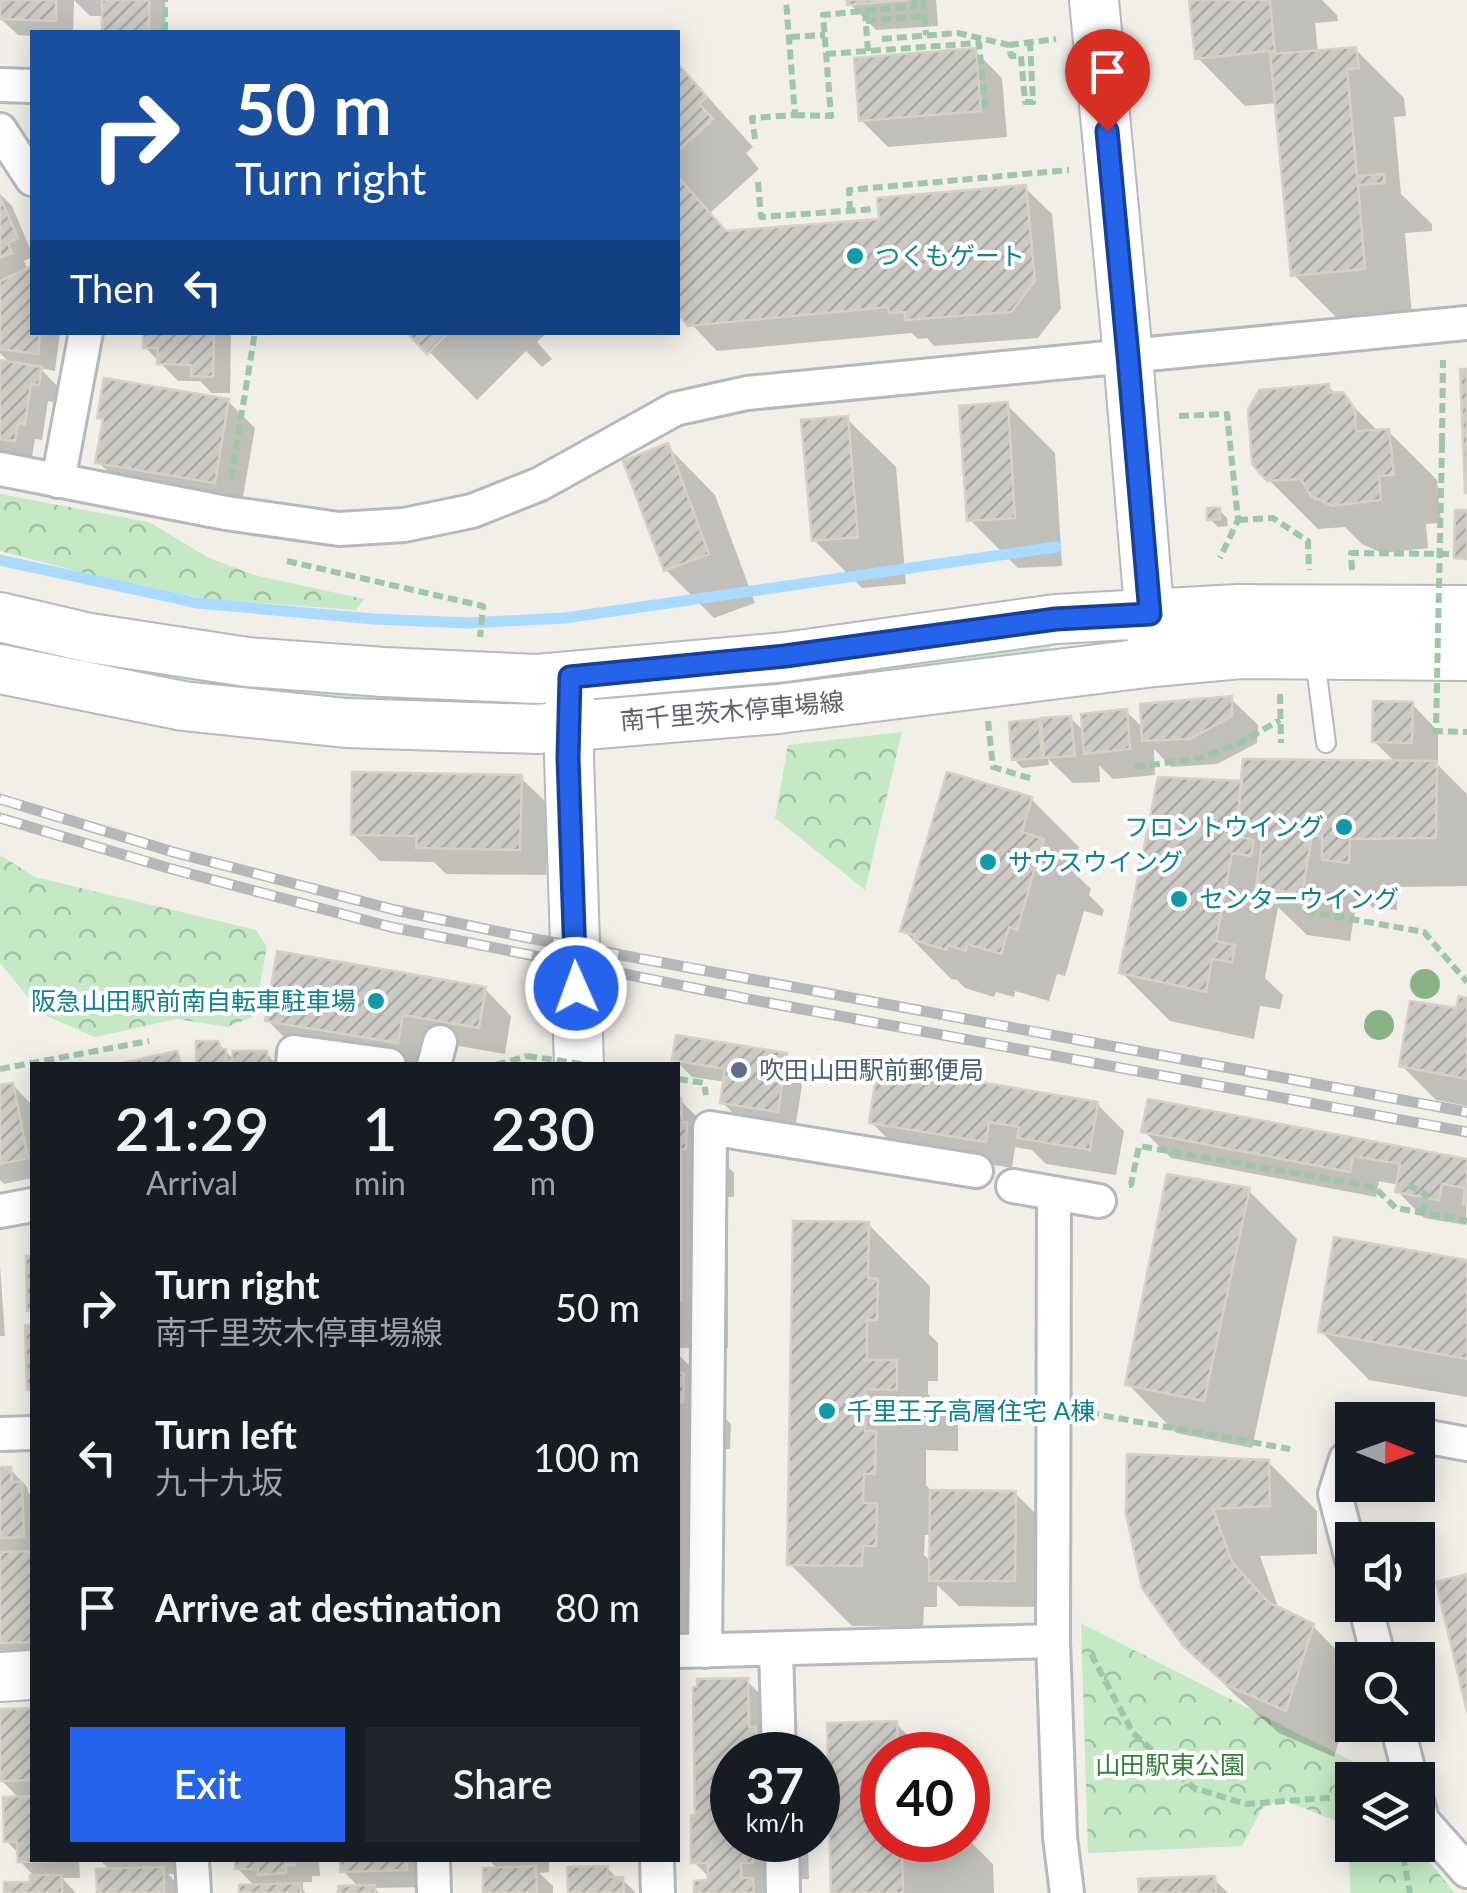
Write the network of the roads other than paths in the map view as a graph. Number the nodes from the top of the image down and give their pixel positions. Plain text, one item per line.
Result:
1 (1094, 0) edge
2 (0, 85) edge
3 (30, 86) edge
4 (0, 130) edge
5 (30, 175) edge
6 (1467, 323) edge
7 (85, 335) edge
8 (1128, 356) junction
9 (0, 468) edge
10 (58, 481) junction
11 (1467, 610) edge
12 (1150, 614) junction
13 (0, 617) edge
14 (1467, 656) edge
15 (1154, 662) junction
16 (1297, 668) junction
17 (0, 670) edge
18 (570, 677) junction
19 (570, 726) junction
20 (1326, 743) dead end
21 (293, 1062) edge
22 (367, 1062) edge
23 (578, 1062) edge
24 (976, 1171) dead end
25 (1013, 1186) dead end
26 (1054, 1193) junction
27 (1106, 1193) road end
28 (30, 1205) edge
29 (0, 1211) edge
30 (30, 1433) edge
31 (0, 1434) edge
32 (1435, 1439) edge
33 (1467, 1444) edge
34 (1053, 1641) junction
35 (776, 1649) junction
36 (691, 1651) edge
37 (0, 1676) edge
38 (30, 1676) edge
39 (778, 1732) edge
40 (1435, 1835) edge
41 (192, 1862) edge
42 (432, 1862) edge
43 (657, 1862) edge
44 (783, 1862) edge
45 (1467, 1872) edge
46 (194, 1893) edge
47 (434, 1893) edge
48 (658, 1893) edge
49 (784, 1893) edge
50 (1067, 1893) edge

1 - 8 main road
2 - 3 street
4 - 5 street
6 - 8 street
7 - 10 street
8 - 10 street
8 - 12 main road
9 - 10 street
11 - 12 main road, 南千里茨木停車場線
12 - 15 main road
12 - 18 main road, 南千里茨木停車場線
13 - 18 main road, 南千里茨木停車場線
14 - 16 main road, 南千里茨木停車場線
15 - 16 main road, 南千里茨木停車場線
15 - 19 main road, 南千里茨木停車場線
16 - 20 lane
17 - 19 main road, 南千里茨木停車場線
18 - 19 main road
19 - 23 main road
21 - 22 street
24 - 36 street
25 - 26 street
26 - 27 street
26 - 34 street
28 - 29 street
30 - 31 street
32 - 33 street
34 - 35 street
34 - 50 street
35 - 36 street
35 - 39 street
37 - 38 main road
40 - 45 street
41 - 46 street
42 - 47 street
43 - 48 street
44 - 49 street

